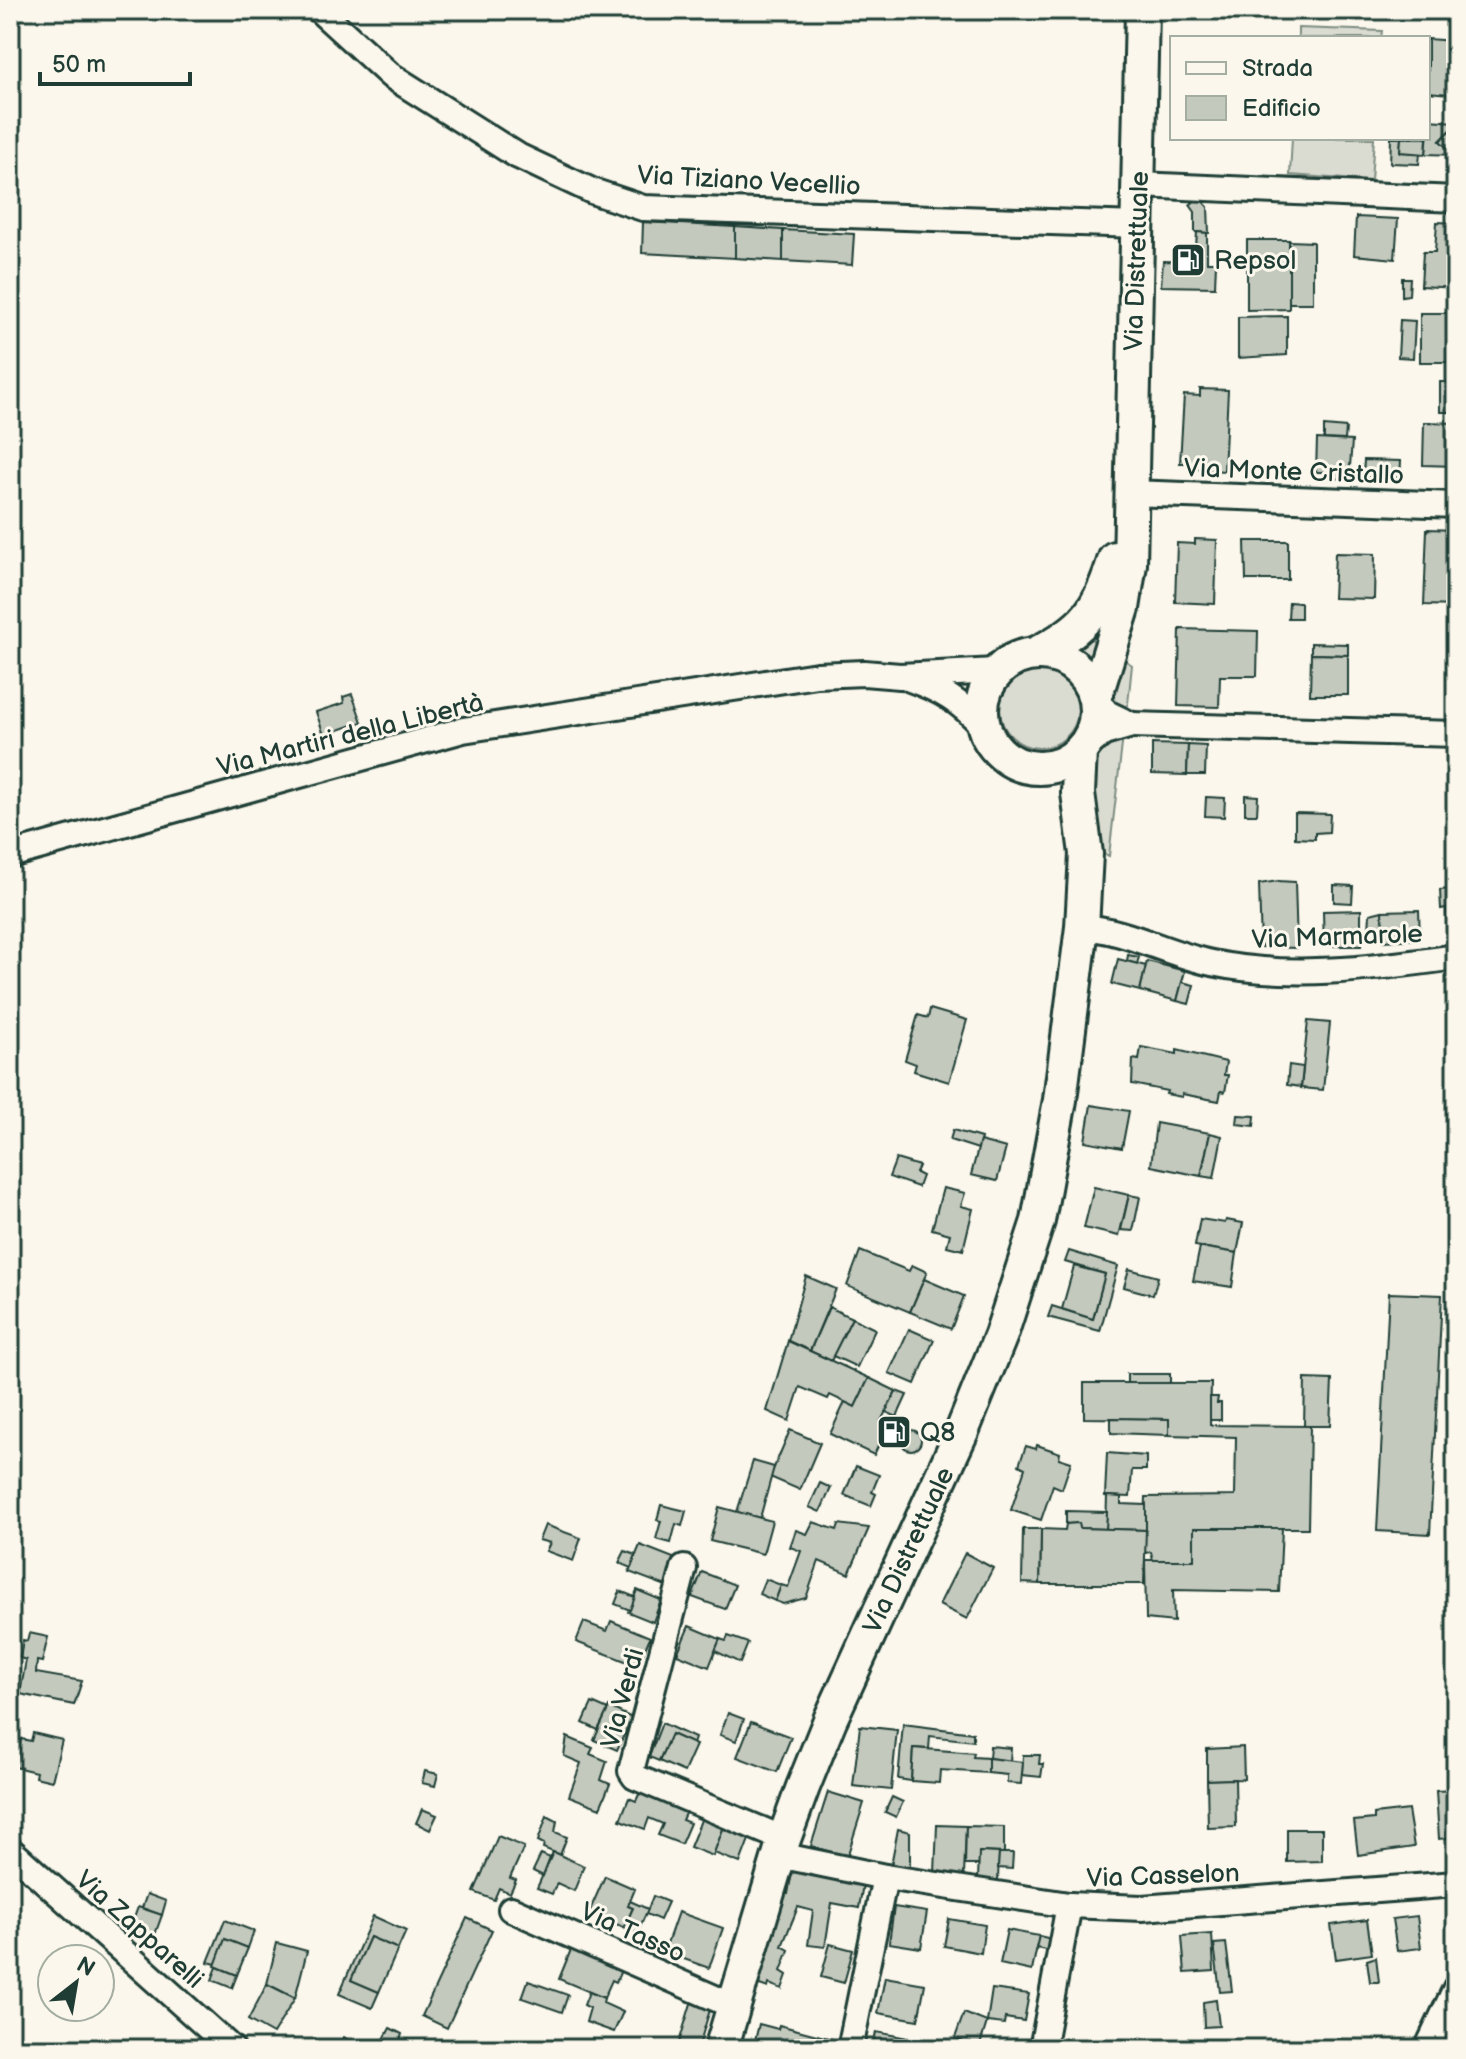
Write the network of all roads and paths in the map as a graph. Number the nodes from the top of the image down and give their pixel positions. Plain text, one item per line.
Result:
1 (319, 10) edge
2 (1142, 10) edge
3 (1139, 185) junction
4 (1456, 199) edge
5 (1138, 225) junction
6 (1130, 502) junction
7 (1456, 505) edge
8 (1037, 653) junction
9 (996, 671) junction
10 (900, 676) junction
11 (1095, 698) junction
12 (1132, 725) junction
13 (983, 726) junction
14 (1456, 734) edge
15 (1080, 751) junction
16 (1025, 766) junction
17 (1086, 854) junction
18 (10, 855) edge
19 (1082, 927) junction
20 (1456, 957) edge
21 (684, 1568) dead end
22 (781, 1847) junction
23 (10, 1850) edge
24 (885, 1877) junction
25 (1456, 1884) edge
26 (1069, 1905) junction
27 (511, 1909) dead end
28 (1456, 1988) edge
29 (733, 2006) junction
30 (232, 2049) edge
31 (721, 2049) edge
32 (850, 2049) edge
33 (1042, 2049) edge
34 (1427, 2049) edge

1 - 5 street, Via Tiziano Vecellio
2 - 3 main road, Via Distrettuale
3 - 4 street
3 - 5 main road, Via Distrettuale
5 - 6 main road, Via Distrettuale
6 - 7 street, Via Monte Cristallo
6 - 8 main road, Via Distrettuale
6 - 11 main road, Via Distrettuale
8 - 9 main road, Via Distrettuale
8 - 11 main road
9 - 10 street
9 - 13 main road
10 - 13 street
10 - 18 street, Via Martiri della Libertà
11 - 12 street
11 - 15 main road, Via Distrettuale
12 - 14 street
12 - 15 street
13 - 16 main road, Via Distrettuale
15 - 16 main road
15 - 17 main road, Via Distrettuale
16 - 17 main road, Via Distrettuale
17 - 19 main road, Via Distrettuale
19 - 20 street, Via Marmarole
19 - 22 main road, Via Distrettuale
21 - 22 street, Via Verdi
22 - 24 street, Via Casselon
22 - 29 main road, Via Distrettuale
23 - 30 street, Via Zapparelli
24 - 26 street, Via Casselon
24 - 32 street
25 - 26 street, Via Casselon
26 - 33 street
27 - 29 street, Via Tasso
28 - 34 street
29 - 31 main road, Via Distrettuale

